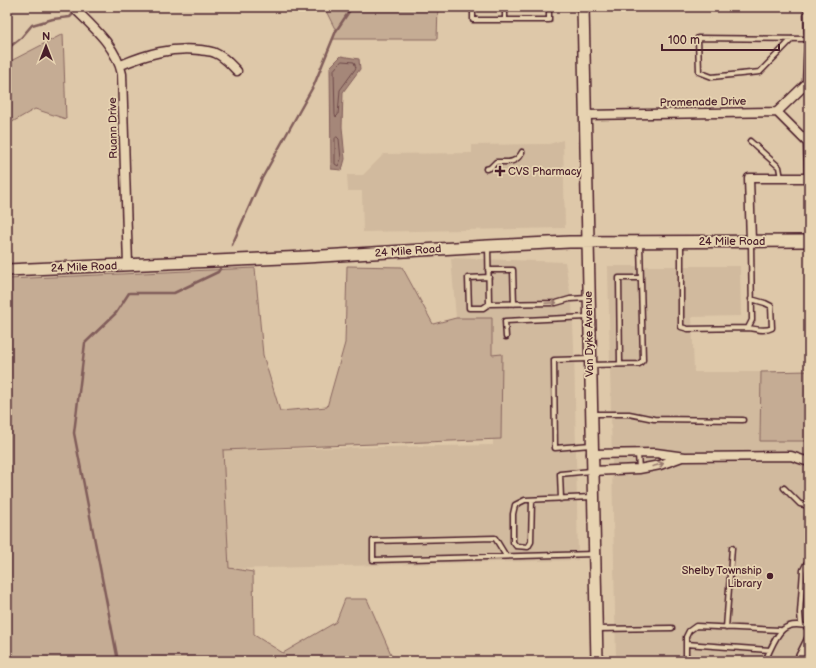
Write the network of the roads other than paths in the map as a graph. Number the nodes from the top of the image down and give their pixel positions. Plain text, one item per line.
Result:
1 (73, 7) edge
2 (473, 7) edge
3 (505, 7) edge
4 (549, 7) edge
5 (583, 7) edge
6 (808, 7) edge
7 (505, 20) junction
8 (809, 33) edge
9 (792, 39) junction
10 (809, 40) edge
11 (121, 65) junction
12 (237, 71) dead end
13 (808, 84) edge
14 (777, 112) junction
15 (585, 115) junction
16 (750, 141) dead end
17 (809, 143) edge
18 (522, 152) dead end
19 (486, 169) dead end
20 (809, 177) edge
21 (781, 178) junction
22 (681, 241) junction
23 (751, 241) junction
24 (809, 241) edge
25 (588, 242) junction
26 (640, 242) junction
27 (488, 246) junction
28 (128, 265) junction
29 (7, 270) edge
30 (488, 270) junction
31 (488, 277) junction
32 (641, 278) junction
33 (589, 298) junction
34 (751, 299) junction
35 (489, 304) junction
36 (514, 304) junction
37 (590, 317) junction
38 (748, 328) junction
39 (506, 337) dead end
40 (590, 362) junction
41 (620, 364) junction
42 (590, 414) junction
43 (743, 420) dead end
44 (591, 450) junction
45 (638, 453) junction
46 (685, 457) junction
47 (809, 462) edge
48 (639, 469) junction
49 (592, 471) junction
50 (784, 488) dead end
51 (592, 497) junction
52 (561, 498) junction
53 (532, 500) junction
54 (809, 506) edge
55 (732, 548) dead end
56 (594, 554) junction
57 (506, 556) junction
58 (809, 562) edge
59 (801, 624) junction
60 (809, 627) edge
61 (672, 628) dead end
62 (726, 628) junction
63 (596, 629) junction
64 (780, 630) junction
65 (809, 639) edge
66 (686, 644) junction
67 (770, 650) junction
68 (597, 661) edge
69 (686, 661) edge
70 (765, 661) edge
71 (798, 661) edge

1 - 11 street, Ruann Drive
2 - 7 lane
3 - 7 lane
4 - 7 lane
5 - 15 street, Van Dyke Avenue
6 - 8 street
9 - 9 lane
9 - 10 lane
10 - 13 street
11 - 12 street
11 - 28 street, Ruann Drive
13 - 14 street
14 - 15 street, Promenade Drive
14 - 17 street
15 - 25 street, Van Dyke Avenue
16 - 21 lane
17 - 20 street
18 - 19 lane
20 - 21 street
21 - 23 street
22 - 23 street, 24 Mile Road
22 - 26 street, 24 Mile Road
22 - 38 lane
23 - 24 street, 24 Mile Road
23 - 34 lane
25 - 26 street, 24 Mile Road
25 - 27 street, 24 Mile Road
25 - 33 street, Van Dyke Avenue
26 - 32 lane
27 - 28 street, 24 Mile Road
27 - 30 lane
28 - 29 street, 24 Mile Road
30 - 31 lane
30 - 36 lane
31 - 35 lane
31 - 35 lane
32 - 41 lane
32 - 41 lane
36 -> 33 lane
33 - 37 street, Van Dyke Avenue
34 - 38 lane
34 - 38 lane
35 - 36 lane
37 - 39 lane
37 - 40 street, Van Dyke Avenue
40 - 41 lane
40 - 42 street, Van Dyke Avenue
40 - 44 lane
42 - 43 lane
42 - 44 street, Van Dyke Avenue
44 - 45 street
44 - 49 street, Van Dyke Avenue
45 - 46 street
45 - 48 lane
46 - 47 street
48 -> 46 street
48 - 49 street
49 - 51 street, Van Dyke Avenue
49 - 52 lane
50 - 54 lane
51 - 52 lane
51 - 56 street, Van Dyke Avenue
52 - 53 lane
53 - 53 lane
55 - 62 lane
56 - 57 lane
56 - 63 street, Van Dyke Avenue
57 - 57 lane
58 - 59 lane
59 - 60 lane
59 - 64 lane
61 - 63 lane
62 - 64 lane
62 - 66 lane
63 - 68 street, Van Dyke Avenue
64 - 67 lane
65 - 71 street
66 - 67 lane
66 - 69 lane
67 - 70 lane

